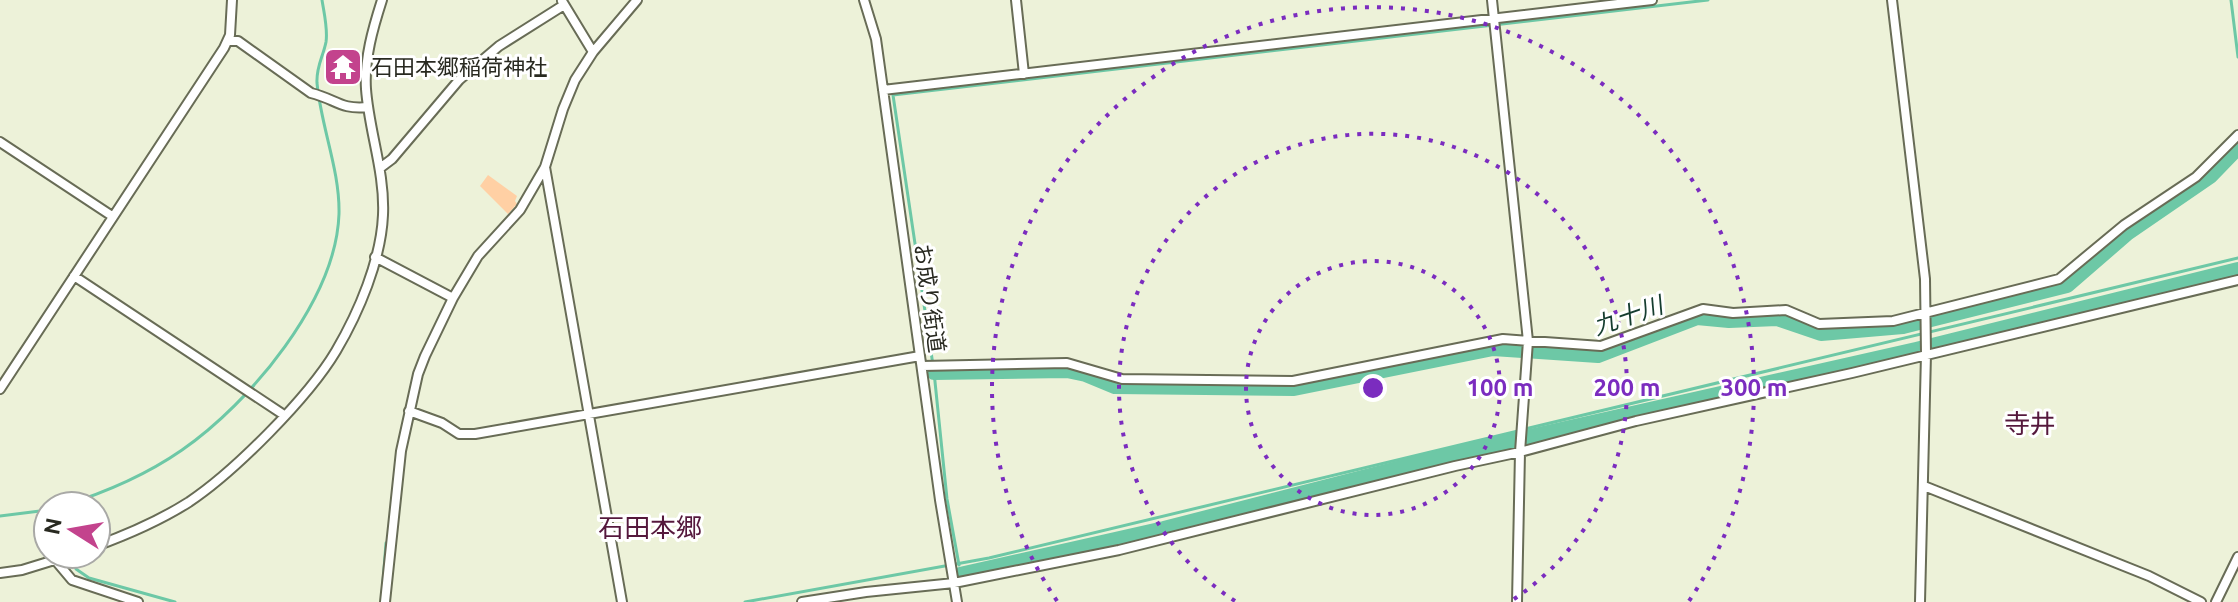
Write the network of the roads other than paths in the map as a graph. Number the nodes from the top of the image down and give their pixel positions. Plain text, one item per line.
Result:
1 (232, 0) edge
2 (382, 0) edge
3 (637, 0) edge
4 (864, 0) edge
5 (1016, 0) edge
6 (1492, 0) edge
7 (1652, 0) edge
8 (1892, 0) edge
9 (563, 2) edge
10 (1495, 19) junction
11 (228, 41) junction
12 (593, 52) junction
13 (1024, 74) junction
14 (883, 90) junction
15 (368, 107) junction
16 (2238, 135) edge
17 (0, 142) edge
18 (545, 167) junction
19 (380, 168) junction
20 (112, 216) junction
21 (375, 257) junction
22 (74, 276) junction
23 (2238, 280) edge
24 (453, 298) junction
25 (1925, 313) junction
26 (1528, 341) junction
27 (1926, 354) junction
28 (921, 361) junction
29 (0, 389) edge
30 (409, 411) junction
31 (589, 414) junction
32 (284, 415) junction
33 (1520, 452) junction
34 (1924, 486) junction
35 (112, 540) edge
36 (2238, 557) edge
37 (32, 566) edge
38 (64, 570) edge
39 (0, 573) edge
40 (954, 583) junction
41 (138, 602) edge
42 (385, 602) edge
43 (622, 602) edge
44 (802, 602) edge
45 (957, 602) edge
46 (1517, 602) edge
47 (1920, 602) edge
48 (2201, 602) edge
49 (2216, 602) edge

1 - 11 street
2 - 15 street
3 - 12 street
4 - 14 street, お成り街道
5 - 13 street
6 - 10 street
7 - 10 street
8 - 25 street
9 - 12 street
9 - 19 street
10 - 13 street
10 - 26 street
11 - 15 street
11 - 20 street
12 - 18 street
13 - 14 street
14 - 28 street, お成り街道
15 - 19 street
16 - 25 street
17 - 20 street
18 - 24 street
18 - 31 street
19 - 21 street
20 - 22 street
21 - 24 street
21 - 32 street
22 - 29 street
22 - 32 street
23 - 27 street
24 - 30 street
25 - 26 street
25 - 27 street
26 - 28 street
26 - 33 street
27 - 33 street
27 - 34 street
28 - 31 street
28 - 40 street, お成り街道
30 - 31 street
30 - 42 street
31 - 43 street
32 - 35 street
33 - 40 street
33 - 46 street
34 - 47 street
34 - 48 street
36 - 49 street
37 - 39 street
38 - 41 street
40 - 44 street
40 - 45 street, お成り街道

